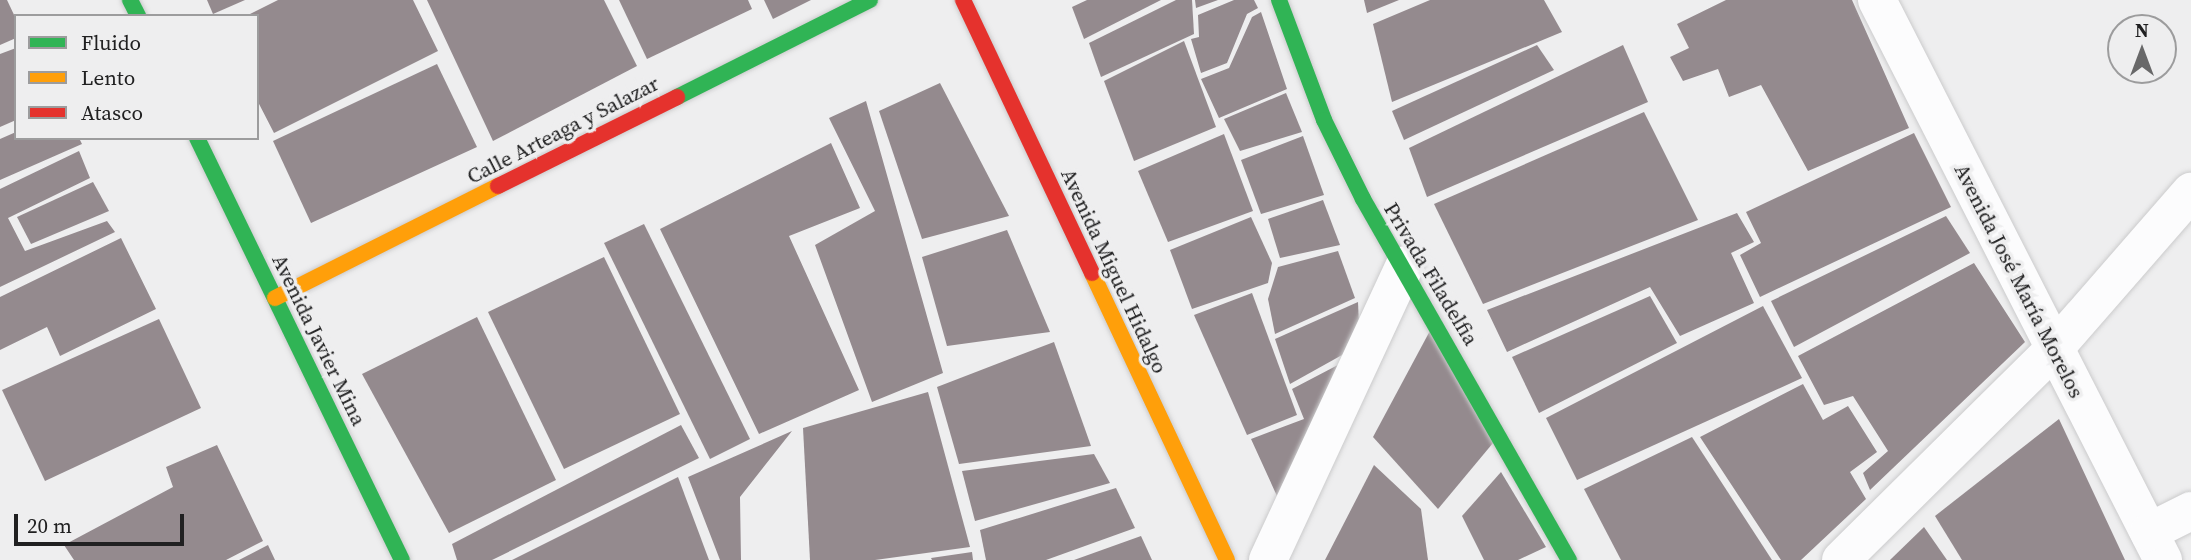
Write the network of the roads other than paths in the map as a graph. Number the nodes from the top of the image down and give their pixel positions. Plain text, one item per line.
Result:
1 (870, 0) edge
2 (963, 0) edge
3 (1279, 0) edge
4 (1877, 0) edge
5 (198, 140) edge
6 (2191, 192) edge
7 (1405, 265) junction
8 (275, 298) junction
9 (2053, 350) junction
10 (2191, 511) edge
11 (2156, 546) edge
12 (402, 560) edge
13 (1227, 560) edge
14 (1268, 560) edge
15 (1569, 560) edge
16 (1841, 560) edge

1 - 8 street, Calle Arteaga y Salazar
2 - 13 street, Avenida Miguel Hidalgo
3 - 7 street, Privada Filadelfia
4 - 9 street, Avenida José María Morelos
5 - 8 street, Avenida Javier Mina
6 - 9 street
7 - 14 street
7 - 15 street, Privada Filadelfia
8 - 12 street, Avenida Javier Mina
9 - 11 street, Avenida José María Morelos
9 - 16 street
10 - 11 street

